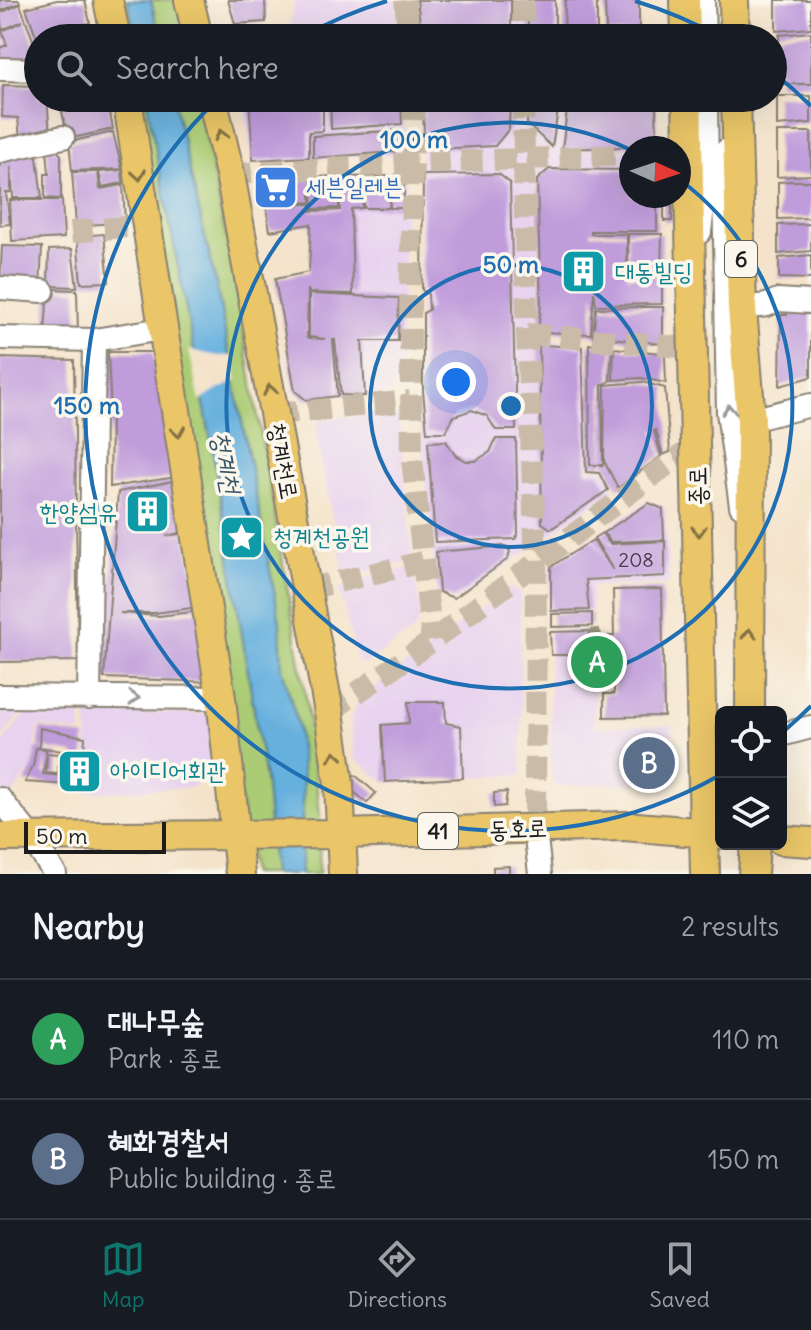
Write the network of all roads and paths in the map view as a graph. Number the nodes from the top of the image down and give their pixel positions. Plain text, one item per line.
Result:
1 (108, 0) edge
2 (189, 0) edge
3 (685, 0) edge
4 (703, 0) edge
5 (734, 0) edge
6 (113, 24) edge
7 (195, 24) edge
8 (686, 24) edge
9 (704, 24) edge
10 (735, 24) edge
11 (0, 69) edge
12 (24, 70) edge
13 (129, 112) edge
14 (215, 112) edge
15 (687, 112) edge
16 (706, 112) edge
17 (732, 112) edge
18 (735, 112) edge
19 (63, 137) dead end
20 (0, 151) edge
21 (0, 288) edge
22 (43, 291) dead end
23 (811, 302) edge
24 (742, 308) junction
25 (692, 318) junction
26 (162, 329) junction
27 (0, 338) edge
28 (94, 340) junction
29 (811, 405) edge
30 (751, 420) junction
31 (749, 571) junction
32 (0, 696) edge
33 (89, 698) junction
34 (221, 698) junction
35 (750, 706) edge
36 (811, 727) edge
37 (787, 733) edge
38 (0, 799) edge
39 (535, 828) junction
40 (244, 834) junction
41 (336, 834) junction
42 (712, 834) edge
43 (0, 837) edge
44 (31, 837) junction
45 (787, 840) edge
46 (811, 842) edge
47 (755, 850) edge
48 (55, 874) edge
49 (240, 874) edge
50 (343, 874) edge
51 (540, 874) edge
52 (705, 874) edge
53 (753, 874) edge

1 - 6 main road
2 - 7 main road
3 - 8 main road
4 - 9 street
5 - 10 main road
11 - 12 street
13 -> 26 main road
41 -> 14 main road, 청계천로
15 - 25 main road, 종로 / 6
16 - 25 street
31 -> 17 street
18 - 24 main road, 6
19 - 20 street
21 - 22 street
23 - 24 street
24 - 30 main road, 6
25 -> 42 main road, 종로 / 6
26 - 28 street
26 -> 34 main road
27 - 28 street
28 - 33 street
29 - 30 street
30 - 31 main road, 6
35 -> 31 main road, 6
32 - 33 street
33 -> 34 street
34 - 40 main road
36 - 37 street
38 - 44 street
39 - 41 main road, 동호로 / 41
39 - 42 main road, 동호로 / 41
39 - 51 street
40 - 41 main road, 41
40 - 44 main road, 41
40 - 49 main road
41 - 50 main road, 청계천로
42 - 52 main road, 종로 / 6
43 - 44 main road, 41
44 - 48 street
45 - 46 main road
47 - 53 main road

